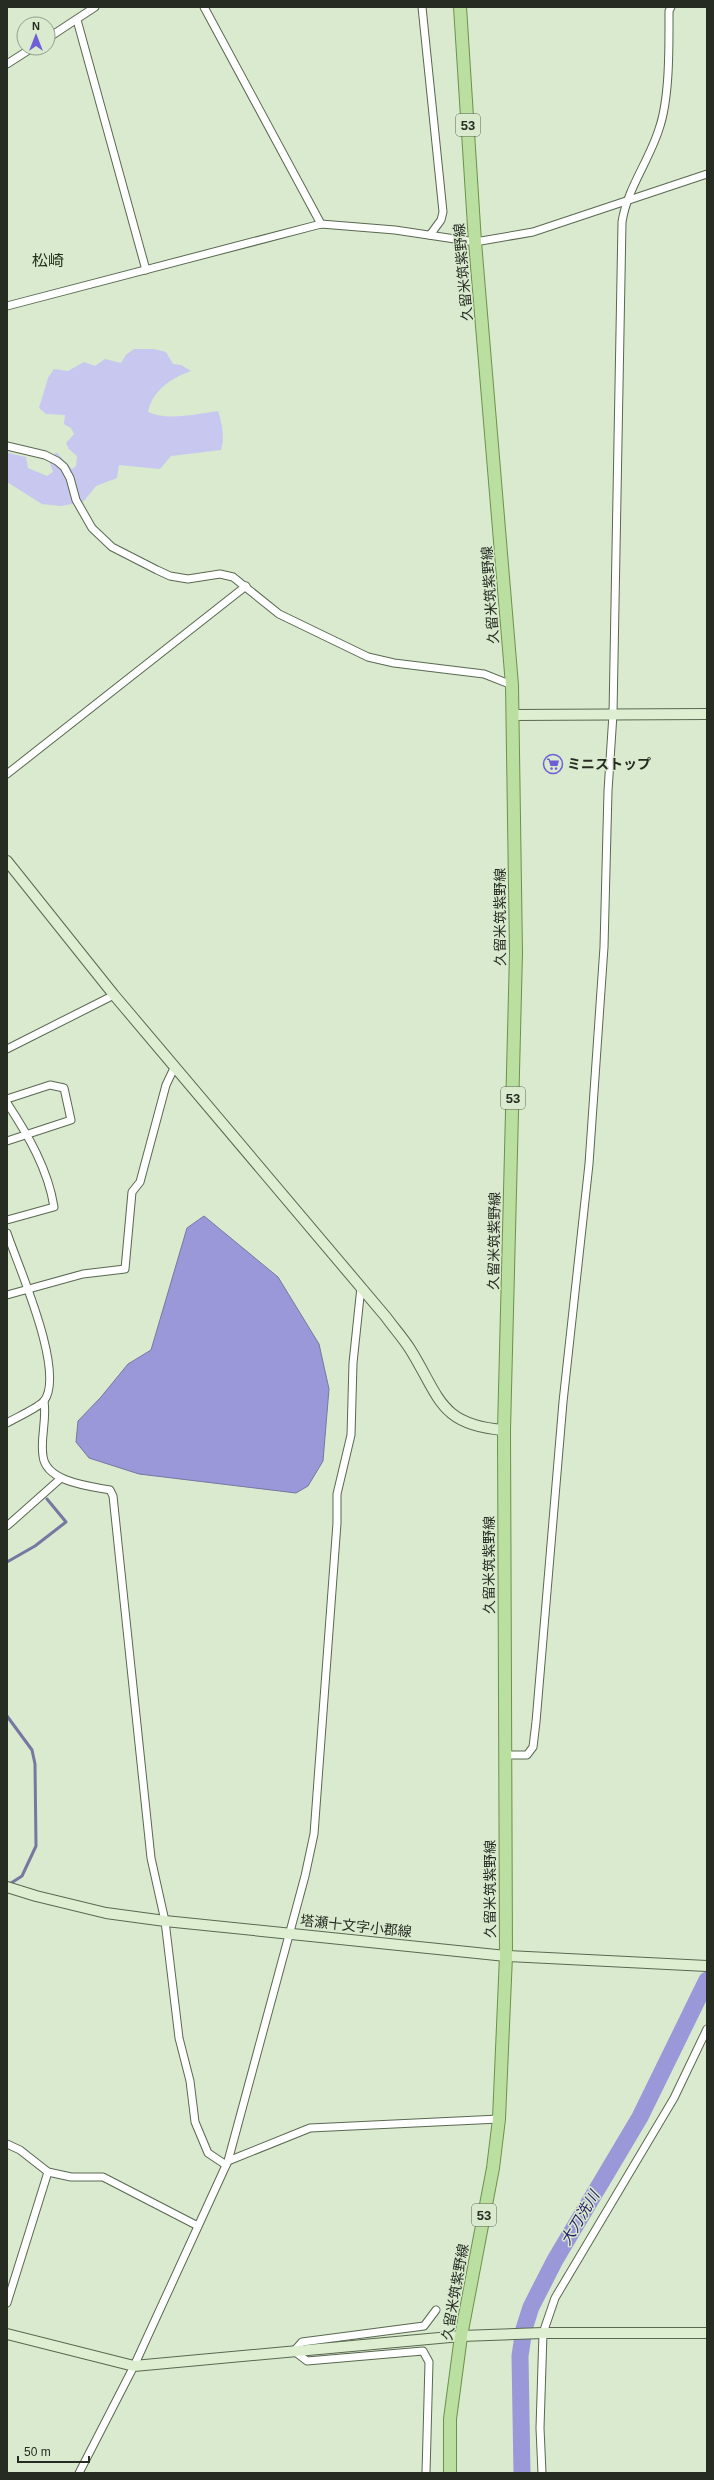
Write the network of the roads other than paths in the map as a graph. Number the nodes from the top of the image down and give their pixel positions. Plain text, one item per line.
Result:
1 (95, 7) edge
2 (204, 7) edge
3 (422, 7) edge
4 (460, 7) edge
5 (671, 7) edge
6 (77, 20) junction
7 (56, 33) edge
8 (20, 56) edge
9 (7, 64) edge
10 (707, 174) edge
11 (625, 202) junction
12 (322, 224) junction
13 (430, 235) junction
14 (475, 242) junction
15 (146, 270) junction
16 (7, 306) edge
17 (7, 446) edge
18 (246, 586) junction
19 (512, 685) junction
20 (613, 714) junction
21 (707, 714) edge
22 (513, 715) junction
23 (7, 774) edge
24 (7, 860) edge
25 (114, 995) junction
26 (7, 1049) edge
27 (175, 1066) junction
28 (7, 1099) edge
29 (7, 1103) edge
30 (28, 1134) junction
31 (7, 1141) edge
32 (7, 1220) edge
33 (7, 1233) edge
34 (361, 1287) junction
35 (27, 1290) junction
36 (7, 1295) edge
37 (44, 1401) junction
38 (7, 1423) edge
39 (504, 1430) junction
40 (60, 1479) junction
41 (7, 1515) edge
42 (10, 1524) edge
43 (504, 1754) junction
44 (7, 1887) edge
45 (165, 1921) junction
46 (291, 1934) junction
47 (506, 1956) junction
48 (707, 1966) edge
49 (707, 2029) edge
50 (499, 2119) junction
51 (7, 2144) edge
52 (227, 2163) junction
53 (48, 2172) junction
54 (196, 2226) junction
55 (7, 2303) edge
56 (436, 2310) dead end
57 (543, 2333) junction
58 (707, 2333) edge
59 (7, 2334) edge
60 (461, 2336) junction
61 (294, 2351) junction
62 (134, 2366) junction
63 (79, 2473) edge
64 (426, 2473) edge
65 (450, 2473) edge
66 (542, 2473) edge

1 - 6 street
2 - 12 street
3 - 13 street
4 - 14 main road, 久留米筑紫野線 / 53
5 - 11 street
6 - 7 street
6 - 15 street
8 - 9 street
10 - 11 street
11 - 14 street
11 - 20 street
12 - 13 street
12 - 15 street
13 - 14 street
14 - 19 main road, 久留米筑紫野線 / 53
15 - 16 street
17 - 18 street
18 - 19 street
18 - 23 street
19 - 22 main road, 久留米筑紫野線 / 53
20 - 21 street
20 - 22 street
20 - 43 street
22 - 39 main road, 久留米筑紫野線 / 53
24 - 25 street
25 - 26 street
25 - 27 street
27 - 34 street
27 - 35 street
28 - 30 street
29 - 30 street
30 - 31 street
30 - 32 street
33 - 35 street
34 - 39 street
34 - 46 street
35 - 36 street
35 - 37 street
37 - 38 street
37 - 40 street
39 - 43 main road, 久留米筑紫野線 / 53
40 - 42 street
40 - 45 street
41 - 42 street
43 - 47 main road, 久留米筑紫野線 / 53
44 - 45 street, 塔瀬十文字小郡線
45 - 46 street, 塔瀬十文字小郡線
45 - 52 street
46 - 47 street, 塔瀬十文字小郡線
46 - 52 street
47 - 48 street, 塔瀬十文字小郡線
47 - 50 main road, 久留米筑紫野線 / 53
49 - 57 street
50 - 52 street
50 - 60 main road, 久留米筑紫野線 / 53
51 - 53 street
52 - 54 street
53 - 54 street
53 - 55 street
54 - 62 street
56 - 61 street
57 - 58 street
57 - 60 street
57 - 66 street
59 - 62 street
60 - 61 street
60 - 65 main road, 久留米筑紫野線 / 53
61 - 62 street
61 - 64 street
62 - 63 street

